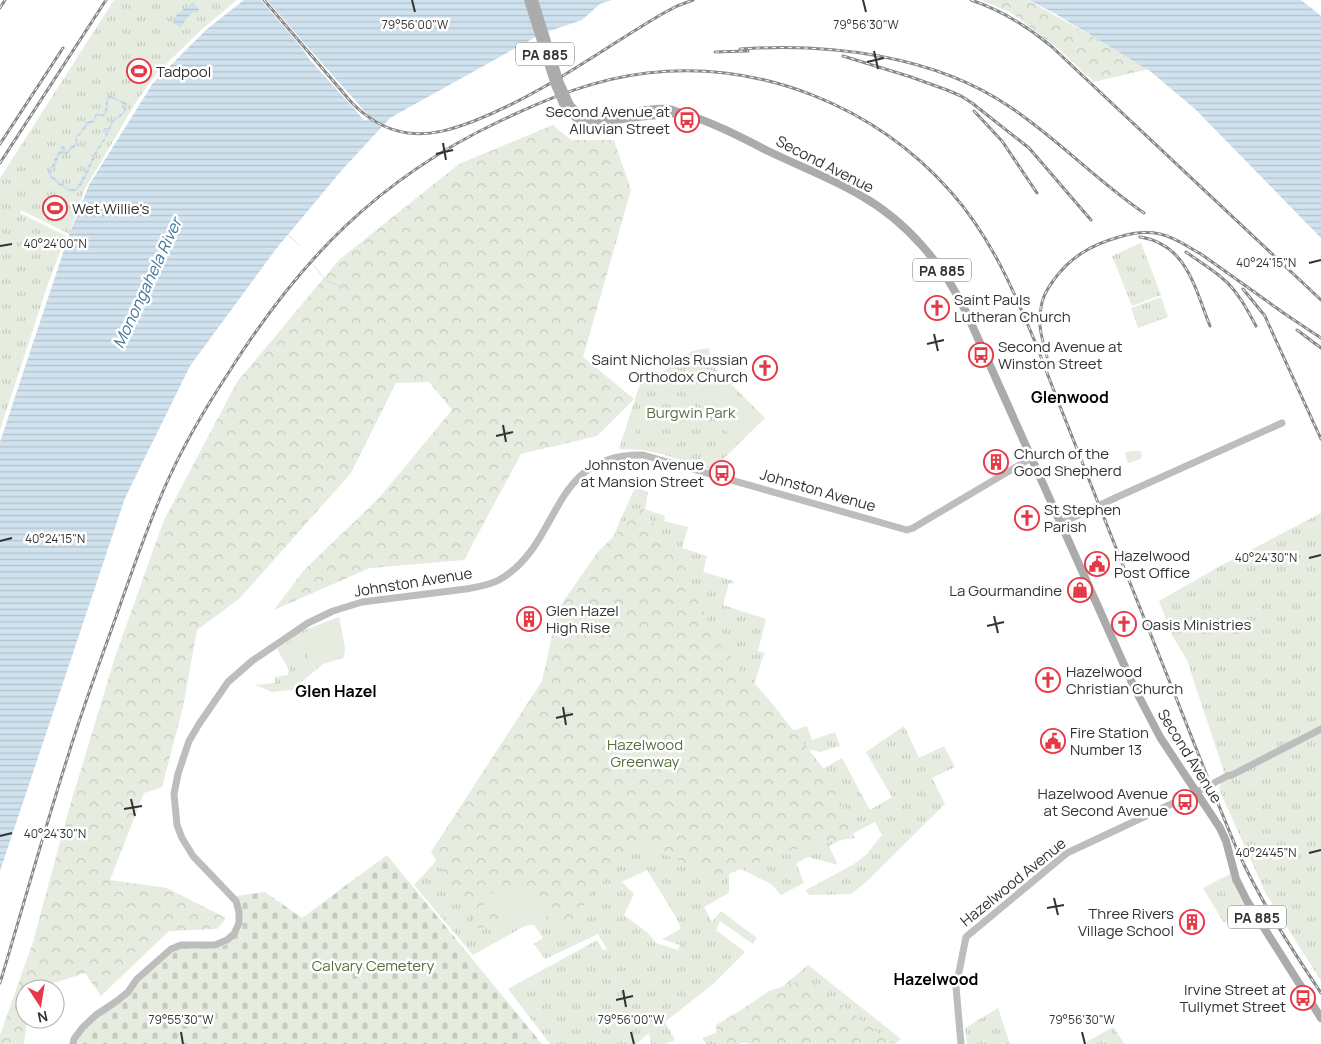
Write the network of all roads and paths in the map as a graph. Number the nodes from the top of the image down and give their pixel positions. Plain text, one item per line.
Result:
1 (528, 0) edge
2 (534, 0) edge
3 (567, 106) junction
4 (1282, 423) dead end
5 (1032, 458) junction
6 (1061, 523) junction
7 (1321, 723) edge
8 (1321, 729) edge
9 (1228, 775) junction
10 (1197, 792) junction
11 (1321, 1018) edge
12 (73, 1044) edge
13 (962, 1044) edge

1 - 3 main road, PA 885, bridge
2 - 3 main road, PA 885, bridge
3 - 5 main road, Second Avenue / PA 885
4 - 6 street, bridge
5 - 6 main road, Second Avenue / PA 885
5 - 12 street, Johnston Avenue
6 - 10 main road, Second Avenue / PA 885
7 - 9 street, Hazelwood Avenue
8 - 9 street, Hazelwood Avenue
9 - 10 street, Hazelwood Avenue
10 - 11 main road, Second Avenue / PA 885
10 - 13 street, Hazelwood Avenue

